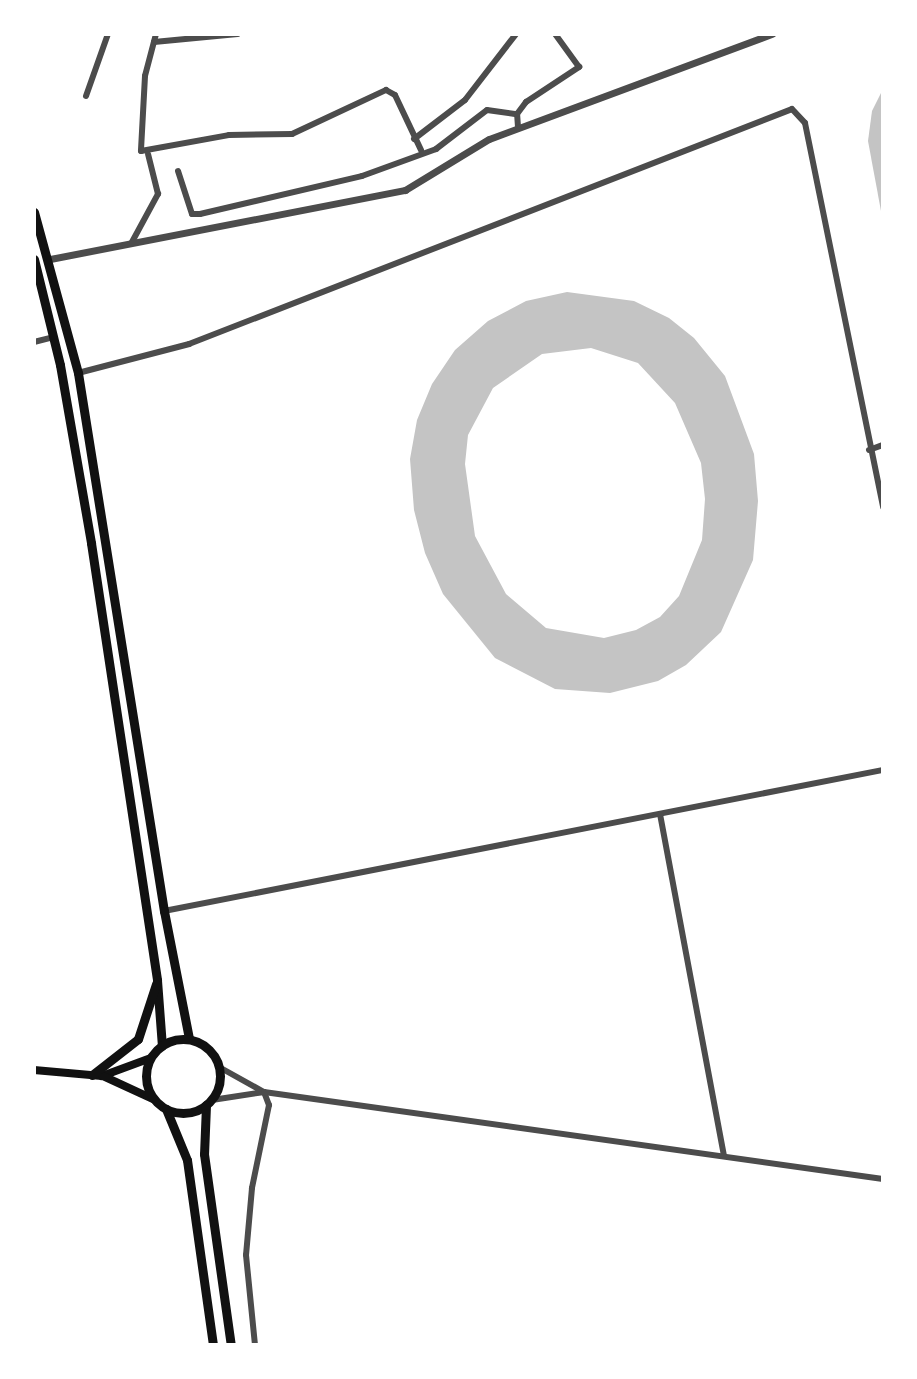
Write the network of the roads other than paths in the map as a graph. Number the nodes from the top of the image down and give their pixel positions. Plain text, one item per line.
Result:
1 (108, 34) edge
2 (238, 34) edge
3 (516, 34) edge
4 (555, 34) edge
5 (772, 34) edge
6 (155, 38) edge
7 (86, 96) dead end
8 (517, 114) junction
9 (518, 127) junction
10 (414, 139) junction
11 (421, 150) junction
12 (148, 154) junction
13 (178, 171) dead end
14 (34, 212) edge
15 (132, 242) junction
16 (34, 259) edge
17 (50, 259) junction
18 (54, 337) junction
19 (34, 342) edge
20 (78, 373) junction
21 (883, 445) edge
22 (869, 450) junction
23 (883, 507) edge
24 (883, 770) edge
25 (660, 814) junction
26 (164, 911) junction
27 (157, 980) junction
28 (189, 1039) junction
29 (162, 1046) junction
30 (151, 1058) junction
31 (219, 1067) junction
32 (34, 1070) edge
33 (97, 1076) junction
34 (264, 1092) junction
35 (155, 1100) junction
36 (209, 1103) junction
37 (166, 1109) junction
38 (724, 1156) junction
39 (883, 1179) edge
40 (213, 1345) edge
41 (231, 1345) edge
42 (255, 1345) edge

1 - 7 street
2 - 6 street
3 - 10 street
4 - 8 street
5 - 9 street
6 - 12 street
8 - 9 street
8 - 11 street
9 - 15 street
10 - 11 street
10 - 12 street
11 - 13 street
12 - 15 street
14 - 17 main road
15 - 17 street
16 - 18 main road
17 - 20 main road
18 - 19 street
18 - 27 main road
20 - 22 street
20 - 26 main road
21 - 22 street
22 - 23 street
24 - 25 street
25 - 26 street
25 - 38 street
26 - 28 main road
27 - 29 main road
27 - 33 main road
28 - 29 main road
28 - 31 main road
29 - 30 main road
30 - 33 main road
30 - 35 main road
31 - 34 street
31 - 36 main road
32 - 33 main road
33 - 35 main road
34 - 36 street
34 - 38 street
34 - 42 street
35 - 37 main road
36 - 37 main road
36 - 41 main road
37 - 40 main road
38 - 39 street

